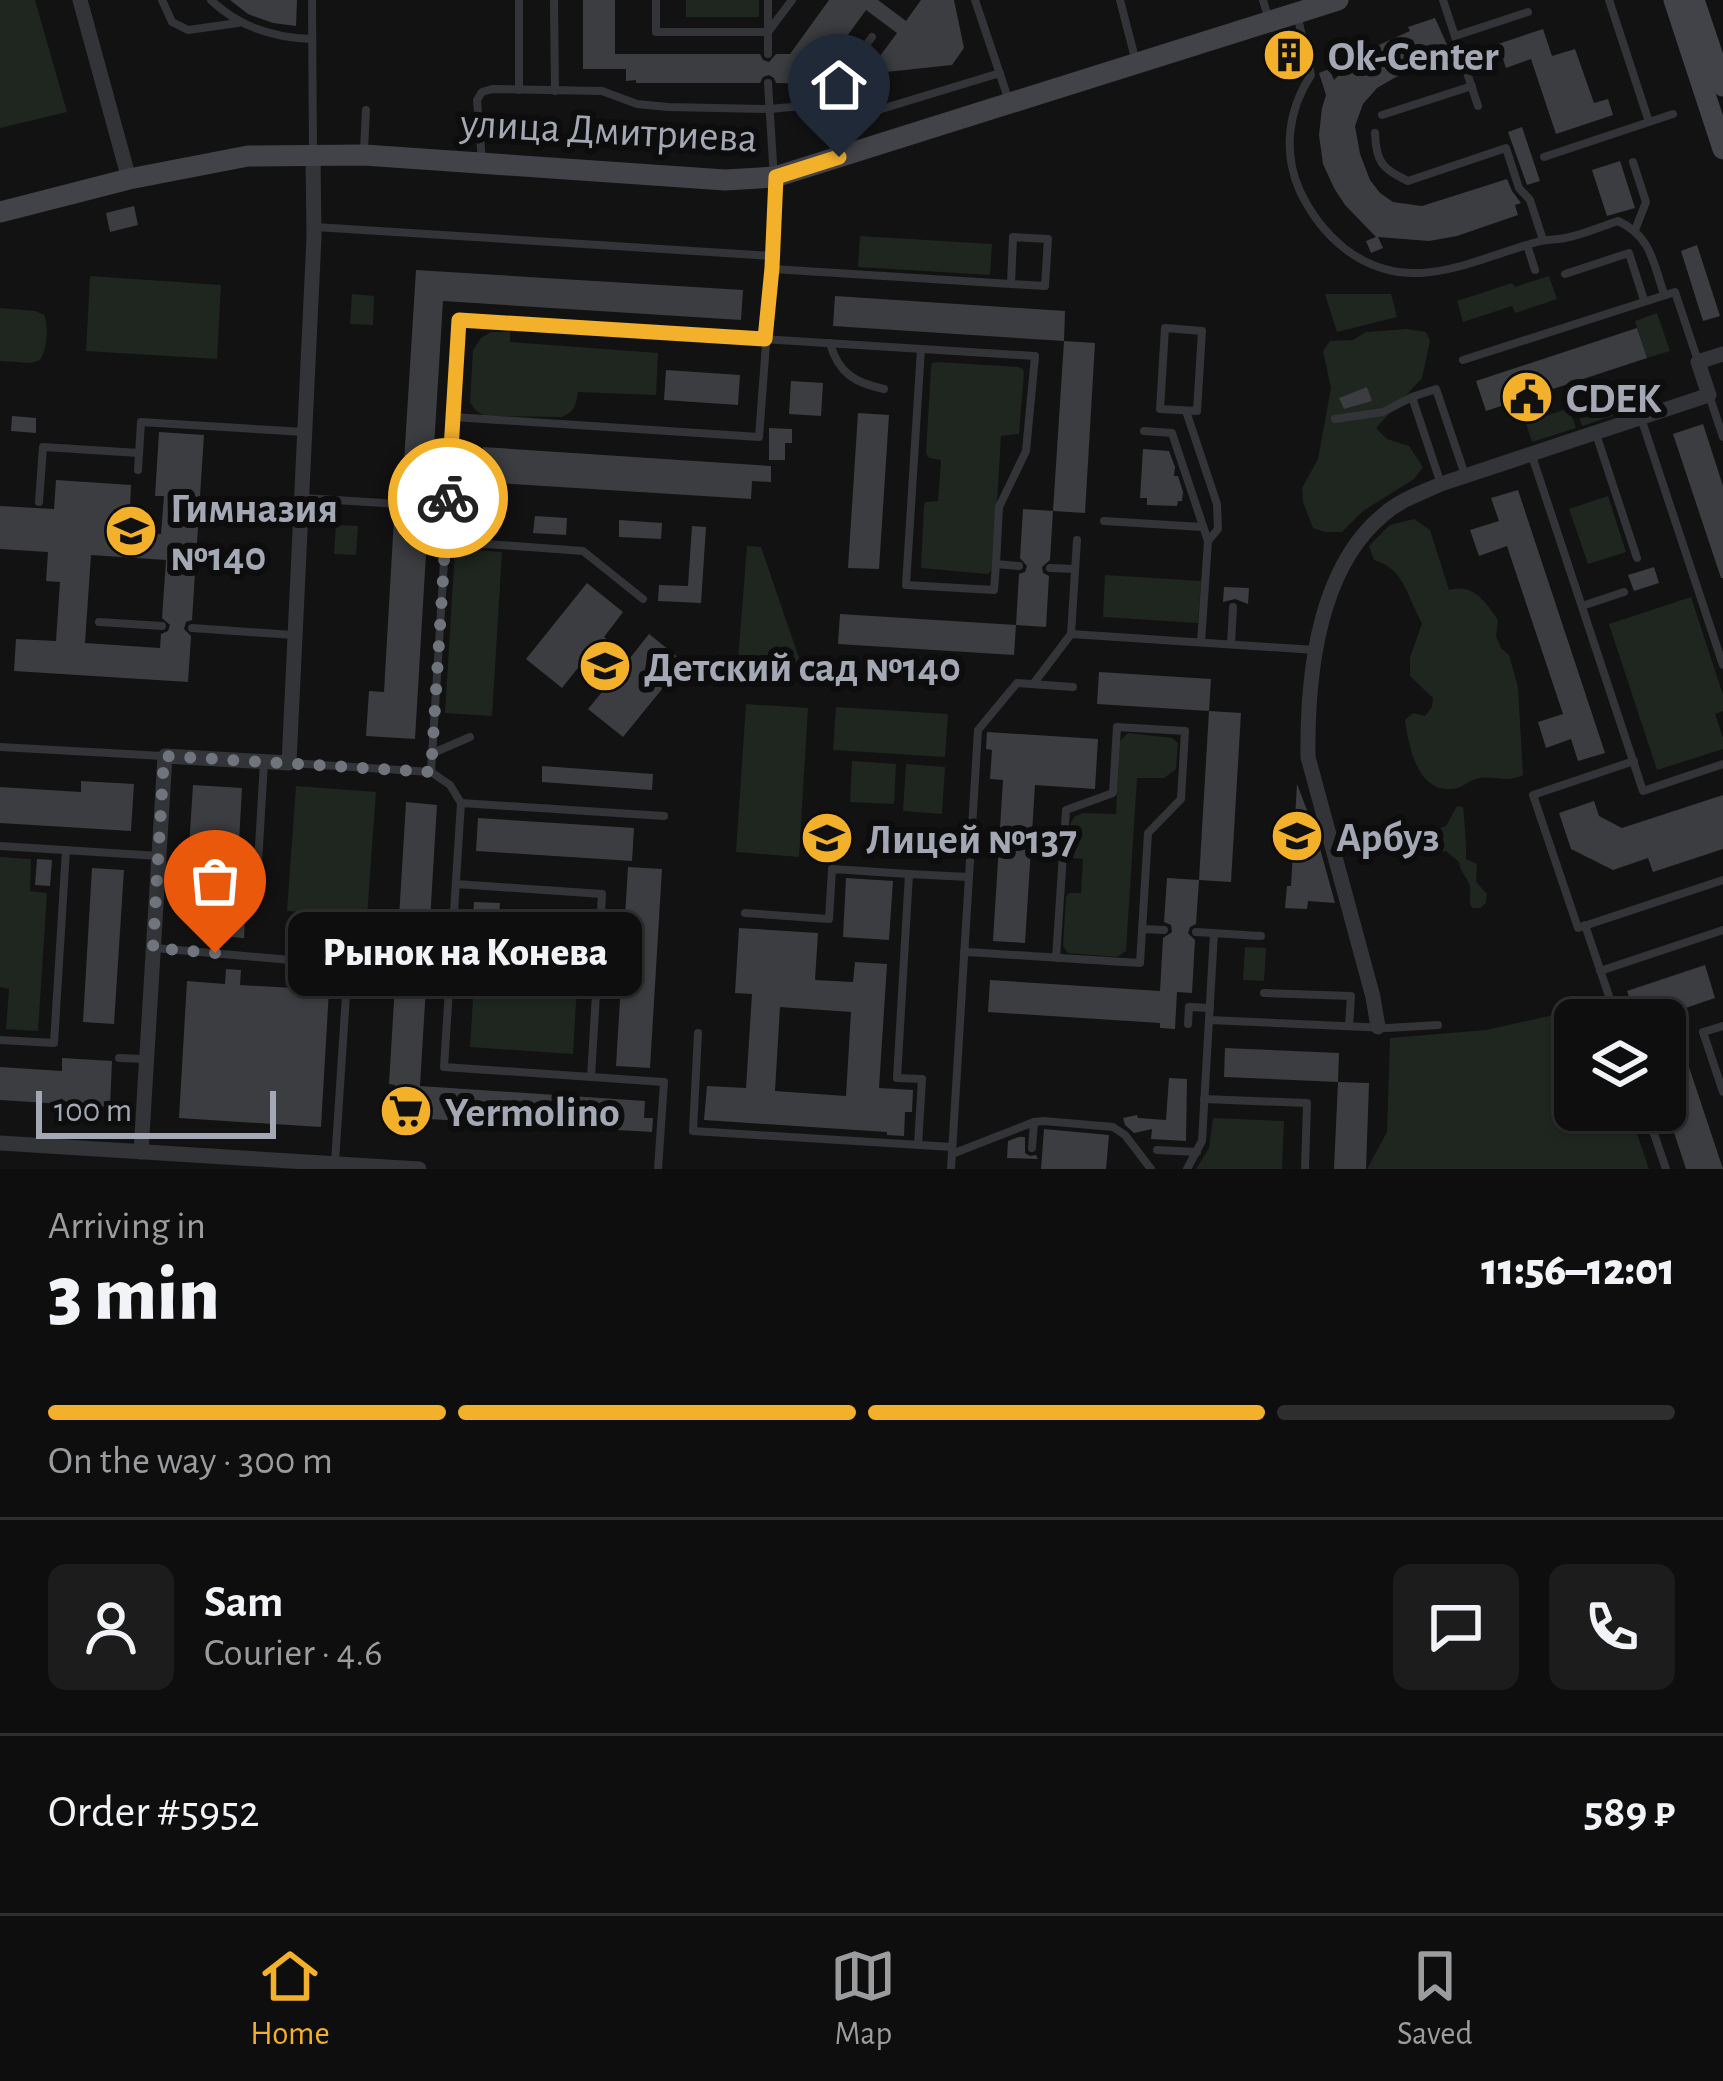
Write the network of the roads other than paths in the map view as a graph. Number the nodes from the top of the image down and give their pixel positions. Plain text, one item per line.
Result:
1 (80, 0) edge
2 (162, 0) edge
3 (211, 0) edge
4 (312, 0) edge
5 (519, 0) edge
6 (554, 0) edge
7 (656, 0) edge
8 (768, 0) edge
9 (791, 0) edge
10 (975, 0) edge
11 (1120, 0) edge
12 (1338, 0) edge
13 (1443, 0) edge
14 (1609, 0) edge
15 (1674, 0) edge
16 (1694, 0) edge
17 (1266, 11) edge
18 (1528, 12) dead end
19 (1296, 13) junction
20 (239, 22) junction
21 (768, 32) junction
22 (1455, 36) junction
23 (872, 37) dead end
24 (312, 39) junction
25 (768, 54) dead end
26 (1137, 64) junction
27 (1000, 73) junction
28 (768, 83) dead end
29 (1472, 86) junction
30 (1723, 86) edge
31 (519, 90) junction
32 (555, 91) junction
33 (823, 104) junction
34 (1010, 104) junction
35 (1478, 106) dead end
36 (770, 109) junction
37 (366, 110) dead end
38 (1673, 114) dead end
39 (1382, 115) dead end
40 (1649, 122) junction
41 (1375, 133) dead end
42 (1723, 149) edge
43 (314, 154) junction
44 (364, 155) junction
45 (1544, 157) dead end
46 (482, 162) junction
47 (1633, 162) dead end
48 (776, 177) junction
49 (129, 179) junction
50 (0, 212) edge
51 (314, 227) junction
52 (1636, 230) junction
53 (1544, 239) junction
54 (1527, 245) junction
55 (773, 256) junction
56 (772, 268) junction
57 (1535, 270) dead end
58 (1565, 274) dead end
59 (1011, 284) junction
60 (1664, 294) junction
61 (1644, 300) junction
62 (765, 339) junction
63 (830, 343) junction
64 (921, 349) junction
65 (1723, 354) edge
66 (1463, 360) dead end
67 (1698, 362) junction
68 (884, 388) dead end
69 (1709, 394) junction
70 (1412, 397) junction
71 (1186, 411) junction
72 (1641, 417) junction
73 (453, 418) junction
74 (1335, 419) dead end
75 (1144, 431) dead end
76 (304, 432) junction
77 (1595, 432) junction
78 (1723, 436) edge
79 (139, 453) junction
80 (1531, 453) junction
81 (138, 470) dead end
82 (1465, 476) junction
83 (1441, 484) junction
84 (301, 498) junction
85 (39, 502) dead end
86 (448, 507) junction
87 (1104, 521) dead end
88 (1202, 527) junction
89 (1077, 540) dead end
90 (1208, 541) junction
91 (446, 542) junction
92 (1637, 558) dead end
93 (996, 564) junction
94 (1019, 566) dead end
95 (1050, 568) dead end
96 (1075, 569) junction
97 (1624, 592) dead end
98 (643, 599) dead end
99 (1582, 606) junction
100 (1234, 607) dead end
101 (99, 622) dead end
102 (162, 626) dead end
103 (192, 628) dead end
104 (1071, 634) junction
105 (295, 635) junction
106 (1201, 642) junction
107 (1231, 644) junction
108 (1317, 650) junction
109 (1723, 664) edge
110 (1033, 684) junction
111 (1073, 687) dead end
112 (470, 737) dead end
113 (0, 747) edge
114 (433, 753) junction
115 (164, 756) junction
116 (1634, 761) junction
117 (264, 762) junction
118 (289, 763) junction
119 (1723, 764) edge
120 (431, 772) junction
121 (461, 803) junction
122 (664, 816) dead end
123 (0, 846) edge
124 (66, 850) junction
125 (159, 856) junction
126 (909, 874) junction
127 (969, 878) junction
128 (1723, 880) edge
129 (456, 884) junction
130 (256, 897) dead end
131 (745, 914) dead end
132 (1585, 926) junction
133 (1142, 929) junction
134 (1164, 930) dead end
135 (1723, 930) edge
136 (1196, 932) dead end
137 (1214, 934) junction
138 (1262, 937) dead end
139 (153, 948) junction
140 (964, 952) junction
141 (1056, 958) junction
142 (1600, 971) junction
143 (1264, 993) dead end
144 (1609, 999) edge
145 (1210, 1008) junction
146 (1209, 1019) junction
147 (1188, 1024) dead end
148 (1438, 1025) dead end
149 (1349, 1026) junction
150 (1723, 1026) edge
151 (1378, 1027) junction
152 (698, 1034) dead end
153 (0, 1040) edge
154 (119, 1058) dead end
155 (146, 1059) junction
156 (591, 1077) junction
157 (1723, 1092) edge
158 (1204, 1099) junction
159 (1034, 1122) junction
160 (1653, 1131) edge
161 (0, 1143) edge
162 (918, 1145) junction
163 (1032, 1148) dead end
164 (952, 1150) junction
165 (1157, 1150) dead end
166 (1197, 1152) junction
167 (147, 1158) edge
168 (335, 1164) junction
169 (312, 1166) edge
170 (387, 1168) edge
171 (419, 1169) edge
172 (658, 1169) edge
173 (951, 1169) edge
174 (1150, 1169) edge
175 (1187, 1169) edge
176 (1305, 1169) edge
177 (1666, 1169) edge

1 - 49 street
2 - 20 lane
3 - 20 lane
4 - 24 lane
5 - 31 lane
6 - 32 lane
7 - 21 lane
8 - 21 lane
9 - 21 lane
10 - 27 lane
11 - 26 lane
12 - 19 main road, улица Дмитриева
13 - 22 lane
14 - 40 lane
15 - 42 main road
16 - 30 main road
17 - 19 main road, улица Дмитриева
17 - 26 main road, улица Дмитриева
18 - 22 lane
19 - 54 lane
20 - 24 lane
21 - 25 lane
22 - 29 lane
23 - 33 lane
24 - 43 lane
26 - 34 main road, улица Дмитриева
27 - 33 lane
27 - 34 lane
28 - 36 lane
29 - 35 lane
29 - 39 lane
31 - 32 lane
31 - 46 lane
32 - 36 lane
33 - 36 lane
34 - 48 main road, улица Дмитриева
36 - 48 lane
37 - 44 lane
38 - 40 lane
40 - 45 lane
41 - 53 lane
43 - 44 main road, улица Дмитриева
43 - 49 main road, улица Дмитриева
43 - 51 street
44 - 46 main road, улица Дмитриева
46 - 48 main road, улица Дмитриева
47 - 52 lane
48 - 55 lane
49 - 50 main road, улица Дмитриева
51 - 55 lane
51 - 76 street
52 - 53 lane
52 - 60 lane
53 - 54 lane
54 - 57 lane
55 - 56 lane
56 - 59 lane
56 - 62 lane
58 - 61 lane
59 - 59 lane
60 - 61 lane
60 - 67 lane
61 - 66 lane
62 - 63 lane
62 - 73 lane
62 - 73 lane
63 - 64 lane
63 - 68 lane
64 - 93 lane
64 - 93 lane
65 - 67 street
67 - 69 street
69 - 72 street
69 - 78 lane
70 - 74 lane
70 - 82 lane
70 - 83 lane
71 - 71 lane
71 - 90 lane
72 - 77 street
72 - 109 lane
73 - 86 lane
75 - 88 lane
76 - 79 lane
76 - 84 street
77 - 80 street
77 - 92 lane
79 - 81 lane
79 - 85 lane
80 - 82 street
80 - 99 lane
82 - 83 street
83 - 108 street
84 - 86 lane
84 - 105 street
86 - 91 lane
87 - 88 lane
88 - 90 lane
89 - 96 lane
90 - 106 lane
91 - 98 lane
91 - 114 lane
93 - 94 lane
95 - 96 lane
96 - 104 lane
97 - 99 lane
99 - 116 lane
100 - 107 lane
101 - 102 lane
103 - 105 lane
104 - 106 lane
104 - 110 lane
105 - 118 street
106 - 107 lane
107 - 108 lane
108 - 151 street
110 - 111 lane
110 - 127 lane
112 - 114 lane
113 - 115 lane
114 - 120 lane
115 - 117 street
115 - 125 street
116 - 119 lane
116 - 132 lane
117 - 118 street
117 - 130 lane
118 - 120 lane
120 - 121 lane
121 - 122 lane
121 - 129 lane
123 - 124 lane
124 - 125 lane
124 - 153 lane
125 - 139 street
126 - 127 lane
126 - 131 lane
126 - 162 lane
127 - 140 lane
128 - 132 lane
129 - 156 lane
129 - 156 lane
132 - 142 lane
133 - 134 lane
133 - 141 lane
133 - 141 lane
135 - 142 lane
136 - 137 lane
137 - 138 lane
137 - 145 lane
139 - 155 street
139 - 168 lane
140 - 141 lane
140 - 164 lane
142 - 144 lane
143 - 149 lane
145 - 146 lane
145 - 147 lane
146 - 149 lane
146 - 158 lane
148 - 151 lane
149 - 151 lane
150 - 157 lane
152 - 162 lane
154 - 155 lane
155 - 167 street
156 - 172 lane
158 - 166 lane
158 - 176 lane
159 - 163 lane
159 - 164 lane
159 - 174 lane
160 - 177 lane
161 - 167 street
162 - 164 lane
164 - 173 lane
165 - 166 lane
166 - 175 lane
167 - 169 street
168 - 169 street
168 - 170 street
170 - 171 street

